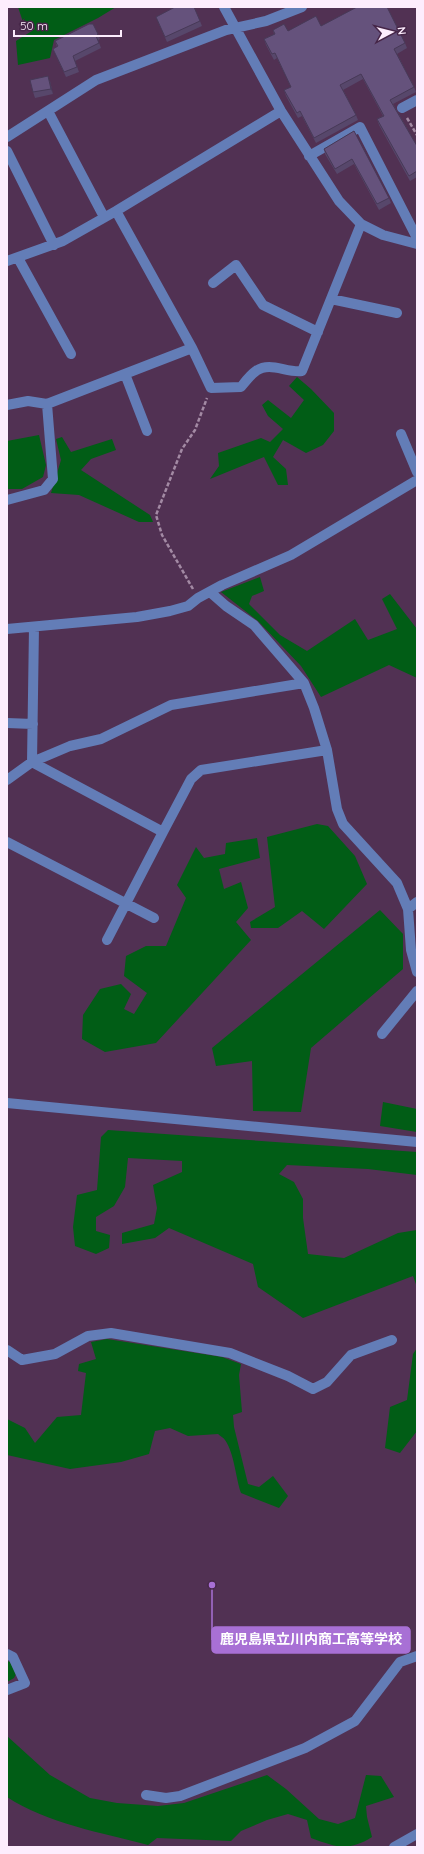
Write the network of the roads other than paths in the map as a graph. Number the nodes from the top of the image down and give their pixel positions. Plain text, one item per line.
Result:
1 (224, 7) edge
2 (302, 7) edge
3 (234, 28) junction
4 (417, 100) edge
5 (402, 108) road end
6 (48, 111) junction
7 (281, 111) junction
8 (7, 137) edge
9 (7, 151) edge
10 (309, 156) junction
11 (116, 211) junction
12 (104, 217) junction
13 (361, 224) junction
14 (417, 238) edge
15 (417, 244) edge
16 (54, 245) junction
17 (18, 258) junction
18 (7, 261) edge
19 (213, 283) dead end
20 (331, 299) junction
21 (397, 313) dead end
22 (318, 332) junction
23 (192, 348) junction
24 (71, 354) dead end
25 (126, 374) junction
26 (47, 404) junction
27 (7, 405) edge
28 (147, 431) dead end
29 (401, 434) dead end
30 (417, 472) edge
31 (417, 480) edge
32 (7, 500) edge
33 (210, 592) junction
34 (34, 627) junction
35 (7, 629) edge
36 (304, 683) junction
37 (7, 723) edge
38 (33, 724) junction
39 (327, 750) junction
40 (32, 762) junction
41 (7, 780) edge
42 (163, 832) junction
43 (7, 842) edge
44 (417, 902) edge
45 (127, 903) junction
46 (408, 910) junction
47 (154, 918) dead end
48 (108, 940) dead end
49 (414, 949) edge
50 (417, 972) edge
51 (417, 991) edge
52 (382, 1034) dead end
53 (7, 1103) edge
54 (417, 1142) edge
55 (392, 1340) dead end
56 (7, 1350) edge
57 (7, 1654) edge
58 (417, 1656) edge
59 (7, 1690) edge
60 (146, 1795) dead end
61 (417, 1834) edge
62 (394, 1847) edge

1 - 3 street
2 - 3 street
3 - 6 street
3 - 7 street
4 - 5 street
6 - 8 street
6 - 12 street
7 - 10 street
7 - 11 street
9 - 16 street
10 - 13 street
10 - 14 street
11 - 12 street
11 - 23 street
12 - 16 street
13 - 15 street
13 - 20 street
16 - 17 street
17 - 18 street
17 - 24 street
19 - 22 street
20 - 21 street
20 - 22 street
22 - 23 street
23 - 25 street
25 - 26 street
25 - 28 street
26 - 27 street
26 - 32 street
29 - 30 street
31 - 33 street
33 - 34 street
33 - 36 street
34 - 35 street
34 - 38 street
36 - 39 street
36 - 40 street
37 - 38 street
38 - 40 street
39 - 42 street
39 - 46 street
40 - 41 street
40 - 42 street
42 - 45 street
43 - 45 street
44 - 46 street
45 - 47 street
45 - 48 street
46 - 49 street
49 - 50 street
51 - 52 street
53 - 54 street
55 - 56 street
57 - 59 street
58 - 60 street
61 - 62 street

